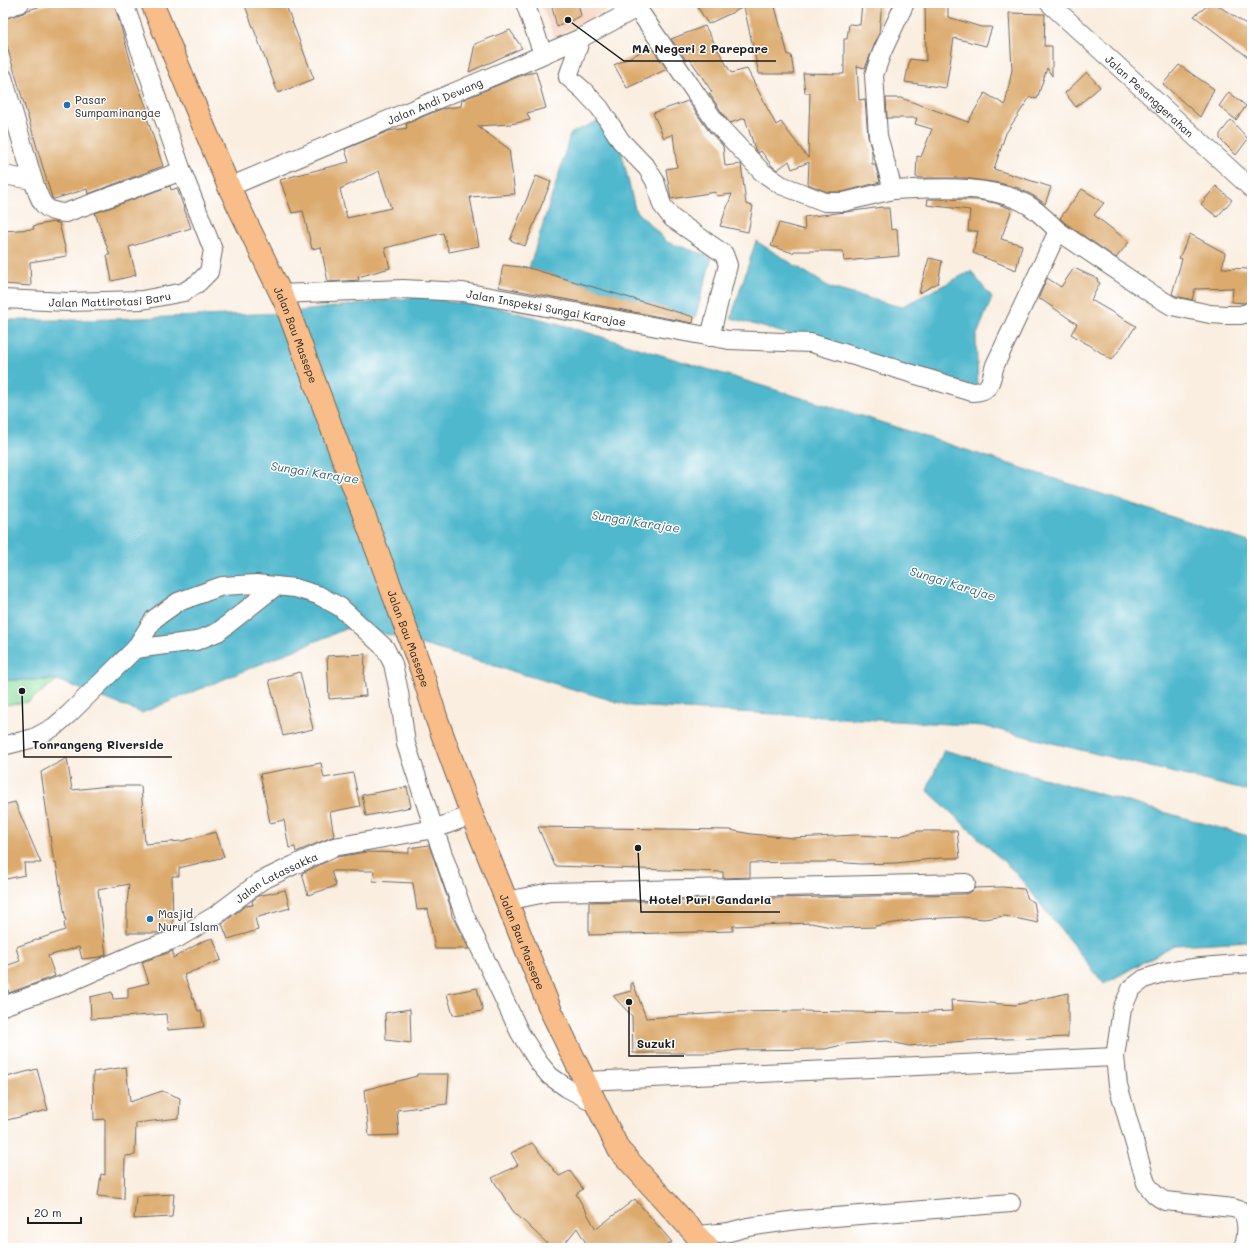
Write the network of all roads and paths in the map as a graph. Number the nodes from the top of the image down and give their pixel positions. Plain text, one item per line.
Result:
1 (20, 3) edge
2 (124, 3) edge
3 (152, 3) edge
4 (525, 3) edge
5 (905, 3) edge
6 (1048, 3) edge
7 (3, 9) edge
8 (581, 38) junction
9 (543, 54) junction
10 (3, 77) edge
11 (182, 171) junction
12 (3, 175) edge
13 (33, 180) junction
14 (229, 187) junction
15 (1252, 189) edge
16 (893, 190) junction
17 (1058, 231) junction
18 (282, 298) junction
19 (3, 299) edge
20 (1252, 310) edge
21 (710, 337) junction
22 (276, 586) junction
23 (135, 649) junction
24 (3, 746) edge
25 (472, 815) junction
26 (434, 828) junction
27 (966, 883) dead end
28 (507, 901) junction
29 (1252, 963) edge
30 (3, 1006) edge
31 (1115, 1057) junction
32 (585, 1081) junction
33 (596, 1104) junction
34 (1011, 1203) dead end
35 (703, 1242) edge
36 (1244, 1248) edge

1 - 7 street
2 - 11 street
3 - 14 highway, Jalan Bau Massepe
4 - 9 street
5 - 16 street
6 - 15 street, Jalan Pesanggerahan
8 - 9 street, Jalan Andi Dewang
8 - 16 street, Jalan Andi Dewang
8 - 21 street
9 - 14 street, Jalan Andi Dewang
10 - 13 street
11 - 13 street
11 - 19 street, Jalan Mattirotasi Baru
12 - 13 street
14 - 18 highway, Jalan Bau Massepe
16 - 17 street
17 - 20 street
17 - 21 street, Jalan Inspeksi Sungai Karajae
18 - 21 street, Jalan Inspeksi Sungai Karajae
18 - 25 highway, Jalan Bau Massepe
22 - 23 street
22 - 23 street
22 - 26 street
23 - 24 street
25 - 26 street, Jalan Latassakka
25 - 28 highway, Jalan Bau Massepe
26 - 30 street, Jalan Latassakka
26 - 33 street
27 - 28 street
28 - 32 highway, Jalan Bau Massepe
29 - 31 street
31 - 32 street
31 - 36 street
32 - 33 highway, Jalan Bau Massepe
33 - 35 highway, Jalan Bau Massepe
34 - 35 street

